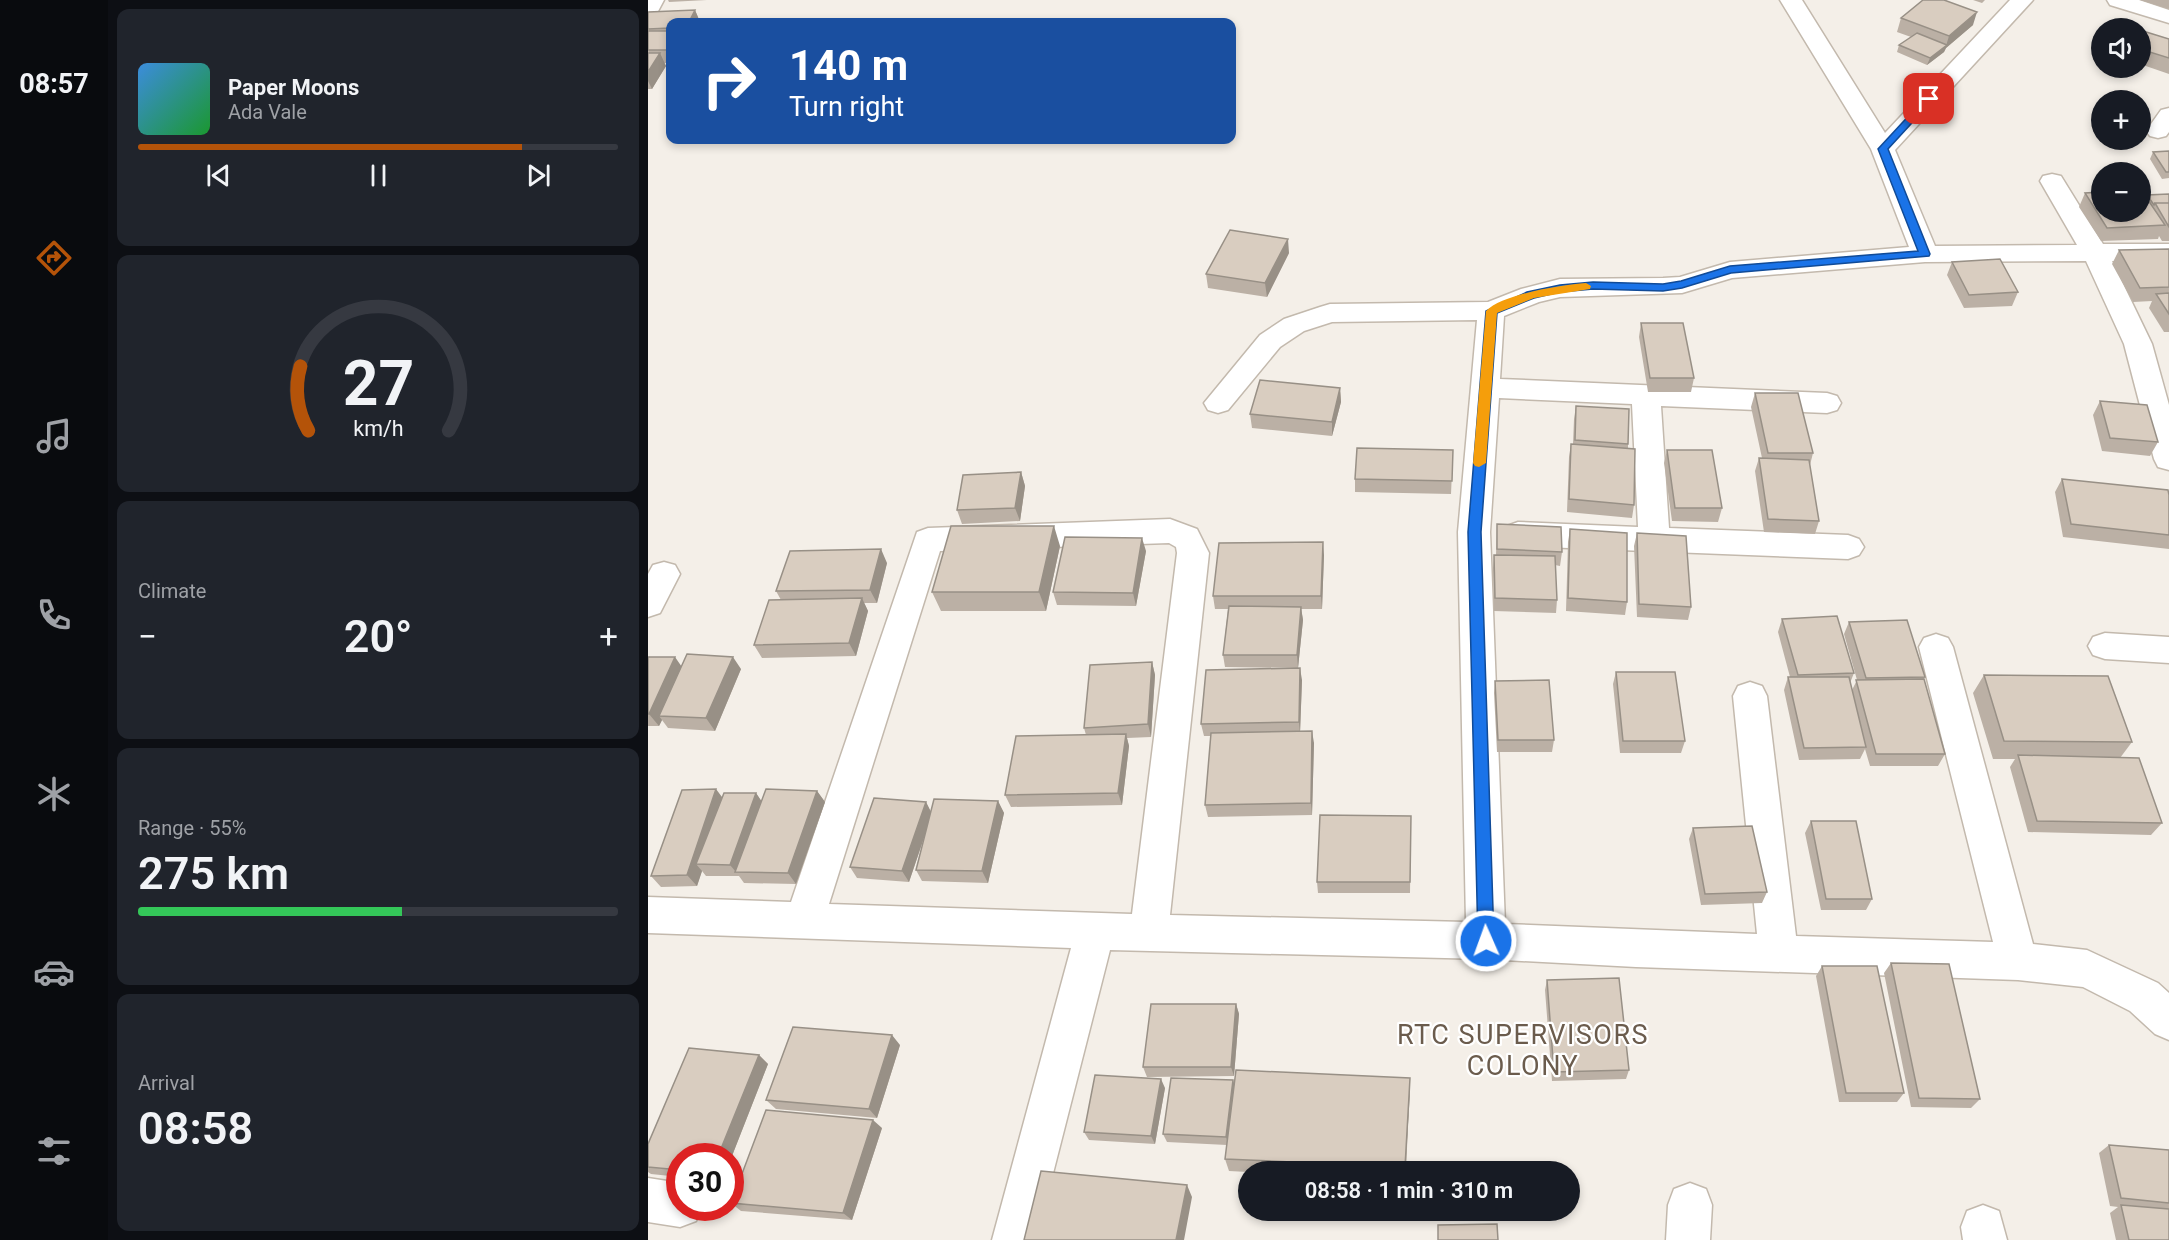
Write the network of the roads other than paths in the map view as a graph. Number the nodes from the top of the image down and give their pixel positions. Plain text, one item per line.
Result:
1 (653, 0) edge
2 (1791, 0) edge
3 (2022, 0) edge
4 (2118, 0) edge
5 (648, 10) edge
6 (2169, 17) edge
7 (1882, 149) junction
8 (2052, 181) dead end
9 (2169, 252) edge
10 (1925, 254) junction
11 (2096, 254) junction
12 (1491, 311) junction
13 (1485, 388) junction
14 (1646, 395) junction
15 (1218, 403) dead end
16 (1827, 403) dead end
17 (2169, 459) edge
18 (1474, 532) junction
19 (1654, 540) junction
20 (1848, 548) dead end
21 (664, 574) dead end
22 (648, 604) edge
23 (1936, 646) dead end
24 (2105, 646) dead end
25 (2169, 650) edge
26 (1750, 696) dead end
27 (648, 915) edge
28 (804, 920) junction
29 (1095, 930) junction
30 (1149, 933) junction
31 (1486, 941) junction
32 (1778, 953) junction
33 (2018, 961) junction
34 (2169, 1020) edge
35 (648, 1200) edge
36 (666, 1203) edge
37 (1014, 1240) edge

1 - 5 street
2 - 7 street
3 - 7 street
4 - 6 street
7 - 10 street
8 - 11 street
9 - 11 street
10 - 11 street
10 - 12 street
11 - 17 street
12 - 13 street
12 - 15 street
13 - 14 street
13 - 18 street
14 - 16 street
14 - 19 street
18 - 19 street
18 - 31 street
19 - 20 street
21 - 22 street
23 - 33 street
24 - 25 street
26 - 32 street
27 - 28 street
28 - 29 street
28 - 30 street
29 - 30 street
29 - 37 street
30 - 31 street
31 - 32 street
32 - 33 street
33 - 34 street
35 - 36 street

